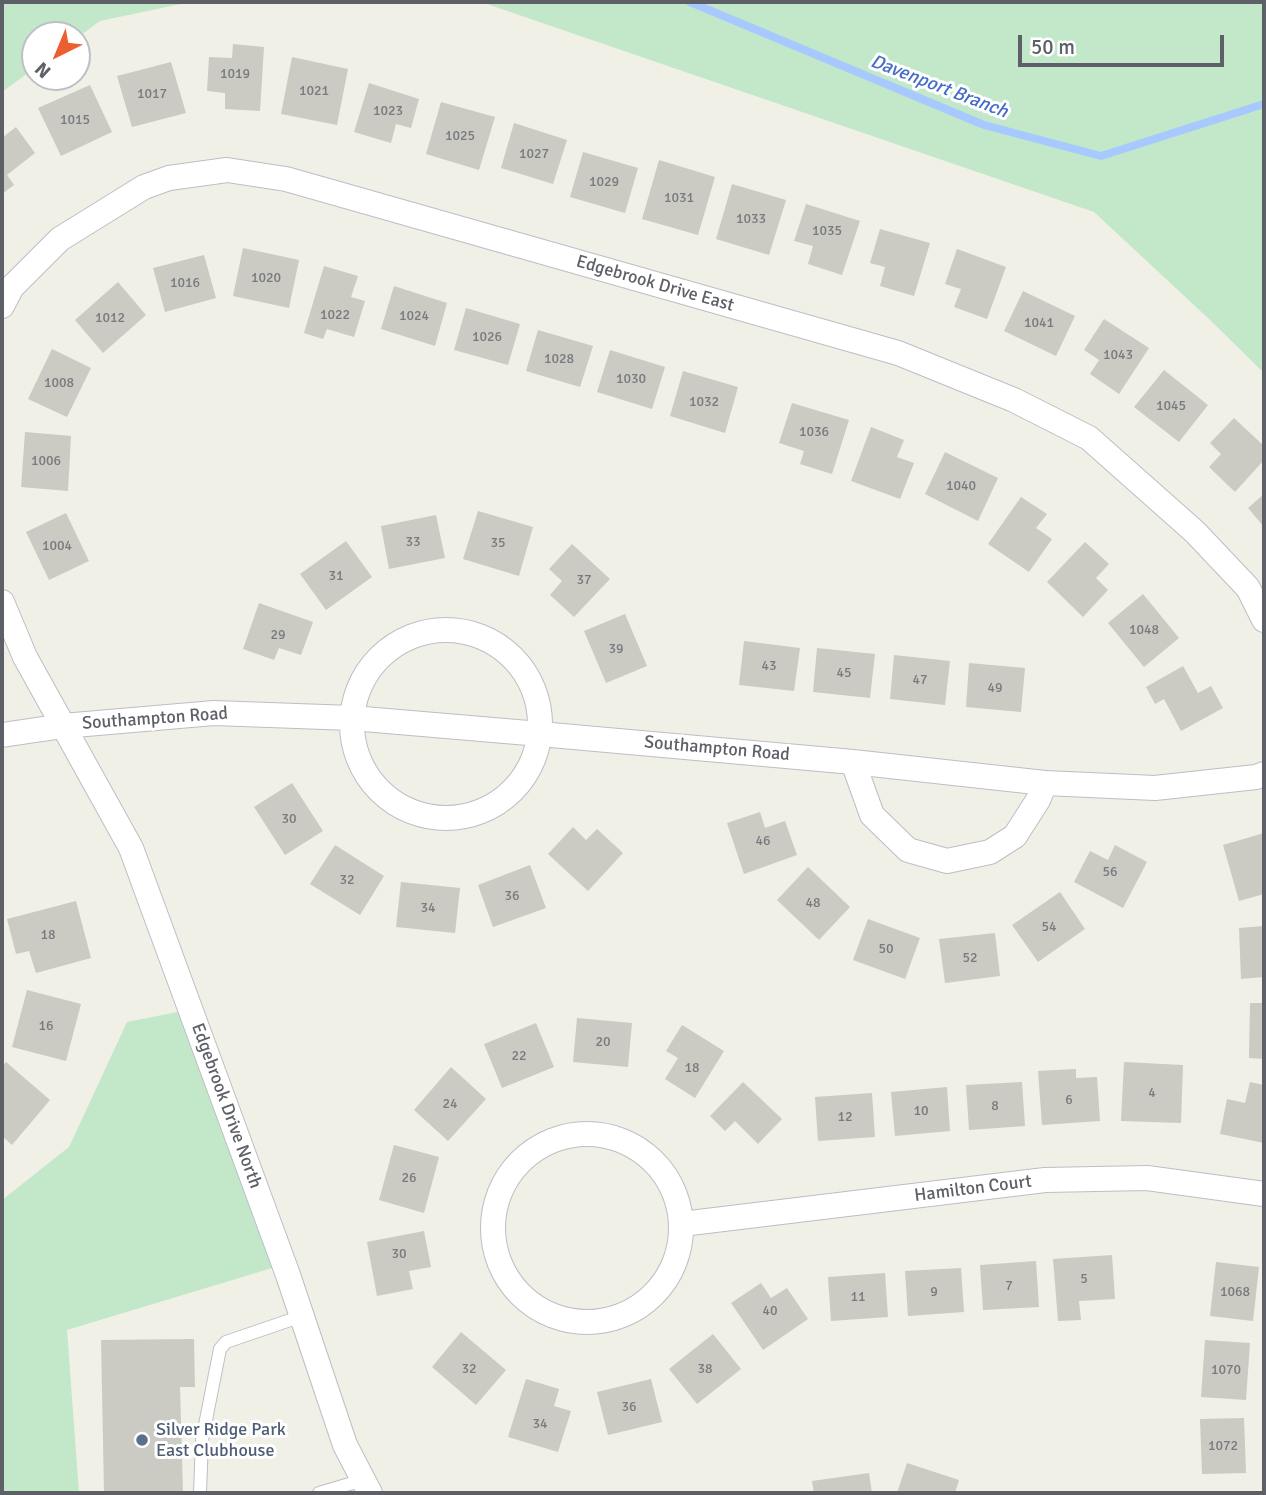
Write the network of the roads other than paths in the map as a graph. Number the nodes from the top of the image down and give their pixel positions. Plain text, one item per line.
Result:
1 (2, 306) edge
2 (2, 602) edge
3 (1264, 620) edge
4 (352, 718) junction
5 (63, 726) junction
6 (540, 733) junction
7 (2, 735) edge
8 (853, 762) junction
9 (1264, 774) edge
10 (1045, 783) junction
11 (1264, 1194) edge
12 (682, 1224) junction
13 (302, 1316) junction
14 (366, 1487) edge
15 (200, 1493) edge
16 (319, 1493) edge

1 - 3 street, Edgebrook Drive East
2 - 5 street
4 - 5 street, Southampton Road
4 - 6 street, Southampton Road
4 - 6 street
4 - 6 street
5 - 7 street, Southampton Road
5 - 13 street, Edgebrook Drive North
6 - 8 street, Southampton Road
8 - 10 street, Southampton Road
8 - 10 street
9 - 10 street, Southampton Road
11 - 12 street, Hamilton Court
12 - 12 street
13 - 14 street, Edgebrook Drive North
13 - 15 lane
14 - 16 lane

